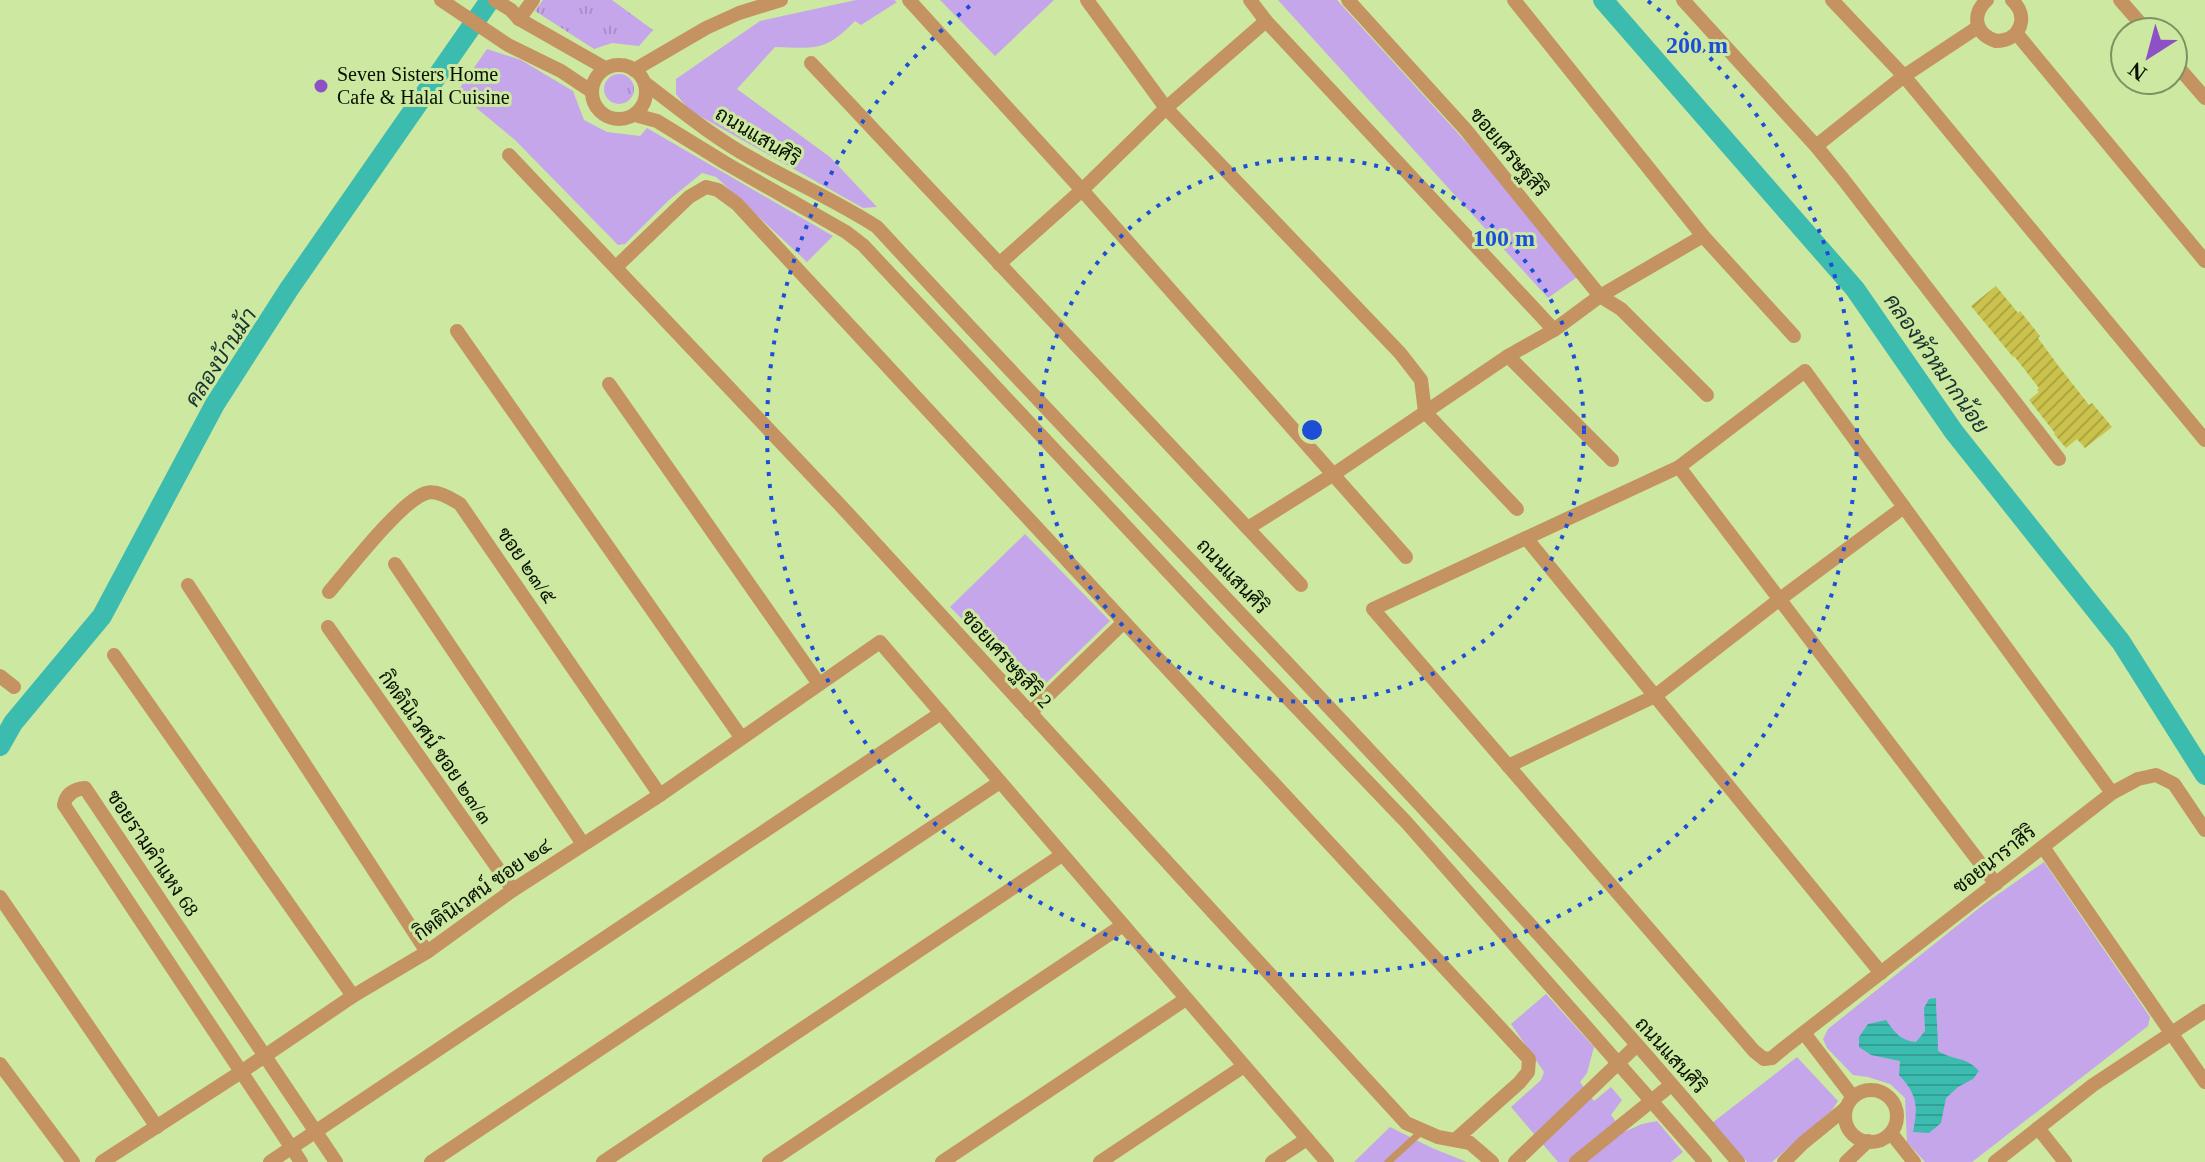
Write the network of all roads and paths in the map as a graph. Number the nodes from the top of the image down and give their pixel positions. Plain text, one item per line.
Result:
1 (441, 0) edge
2 (495, 0) edge
3 (533, 0) edge
4 (781, 0) edge
5 (909, 0) edge
6 (1087, 0) edge
7 (1250, 0) edge
8 (1348, 0) edge
9 (1514, 0) edge
10 (1683, 0) edge
11 (1832, 0) edge
12 (1987, 0) edge
13 (2120, 0) edge
14 (2018, 2) edge
15 (745, 4) edge
16 (515, 15) junction
17 (2134, 16) edge
18 (1266, 21) junction
19 (1978, 27) junction
20 (2017, 34) junction
21 (811, 63) dead end
22 (605, 68) junction
23 (634, 70) junction
24 (1904, 76) junction
25 (2189, 80) edge
26 (645, 83) junction
27 (591, 91) junction
28 (2205, 98) edge
29 (1166, 108) junction
30 (635, 115) junction
31 (1816, 146) junction
32 (509, 155) dead end
33 (783, 175) junction
34 (1082, 190) junction
35 (775, 191) junction
36 (1703, 236) junction
37 (2205, 261) edge
38 (999, 264) junction
39 (616, 267) junction
40 (921, 276) junction
41 (905, 290) junction
42 (1600, 296) junction
43 (1554, 330) junction
44 (457, 331) dead end
45 (1794, 336) dead end
46 (1508, 356) junction
47 (609, 384) dead end
48 (1707, 395) dead end
49 (1425, 412) junction
50 (2205, 440) edge
51 (2059, 459) dead end
52 (1612, 460) dead end
53 (1679, 467) junction
54 (1334, 474) junction
55 (1904, 507) junction
56 (1517, 509) dead end
57 (1151, 519) junction
58 (1248, 528) junction
59 (1135, 534) junction
60 (1526, 538) junction
61 (1406, 557) dead end
62 (395, 564) dead end
63 (188, 585) dead end
64 (1301, 585) dead end
65 (329, 592) dead end
66 (1780, 599) junction
67 (1124, 622) junction
68 (328, 627) dead end
69 (114, 655) dead end
70 (0, 676) edge
71 (819, 684) junction
72 (14, 687) dead end
73 (1655, 696) junction
74 (941, 713) junction
75 (1030, 713) junction
76 (741, 737) junction
77 (1508, 766) junction
78 (1388, 771) junction
79 (1000, 782) junction
80 (1371, 785) junction
81 (2112, 793) junction
82 (660, 795) junction
83 (2205, 830) edge
84 (583, 844) junction
85 (2043, 847) junction
86 (1062, 855) junction
87 (1996, 884) junction
88 (513, 890) junction
89 (1502, 896) junction
90 (0, 897) edge
91 (1485, 911) junction
92 (1123, 925) junction
93 (427, 952) junction
94 (1881, 973) junction
95 (353, 996) junction
96 (1186, 999) junction
97 (2205, 1011) edge
98 (1804, 1033) junction
99 (2171, 1033) junction
100 (1636, 1046) junction
101 (265, 1056) junction
102 (1618, 1061) junction
103 (0, 1064) edge
104 (1244, 1066) junction
105 (241, 1072) junction
106 (2205, 1082) edge
107 (1671, 1085) junction
108 (1652, 1100) junction
109 (1849, 1103) junction
110 (157, 1127) junction
111 (2038, 1128) junction
112 (315, 1130) junction
113 (1423, 1130) junction
114 (1891, 1133) junction
115 (1307, 1139) junction
116 (1455, 1140) junction
117 (1868, 1141) junction
118 (291, 1148) junction
119 (73, 1162) edge
120 (102, 1162) edge
121 (270, 1162) edge
122 (301, 1162) edge
123 (336, 1162) edge
124 (431, 1162) edge
125 (603, 1162) edge
126 (769, 1162) edge
127 (942, 1162) edge
128 (1100, 1162) edge
129 (1272, 1162) edge
130 (1327, 1162) edge
131 (1388, 1162) edge
132 (1492, 1162) edge
133 (1515, 1162) edge
134 (1576, 1162) edge
135 (1705, 1162) edge
136 (1738, 1162) edge
137 (1784, 1162) edge
138 (1846, 1162) edge
139 (1914, 1162) edge
140 (1995, 1162) edge
141 (2065, 1162) edge

1 - 27 street
2 - 16 street
3 - 16 street
4 - 15 street
5 - 34 street
6 - 29 street
7 - 18 street
8 - 42 street, ซอยเศรษฐสิริ
9 - 36 street
10 - 31 street
11 - 24 street
12 - 19 street
13 - 17 street
14 - 20 street
15 - 23 street
16 - 22 street
18 - 29 street
18 - 43 street
19 - 20 street
19 - 24 street
20 - 37 street
21 - 38 street
22 - 23 street
22 - 27 street
23 - 26 street
24 - 31 street
24 - 50 street
25 - 28 street
26 - 30 street
26 - 33 street, ถนนแสนศิริ
27 - 30 street
29 - 34 street
29 - 49 street
30 - 35 street, ถนนแสนศิริ
31 - 51 street
32 - 39 street, ซอยเศรษฐสิริ 2
33 - 35 street
33 - 40 street, ถนนแสนศิริ
34 - 38 street
34 - 54 street
35 - 41 street, ถนนแสนศิริ
36 - 42 street
36 - 45 street
38 - 58 street
39 - 67 street
39 - 75 street, ซอยเศรษฐสิริ 2
40 - 41 street
40 - 57 street, ถนนแสนศิริ
41 - 59 street, ถนนแสนศิริ
42 - 43 street
42 - 48 street, ซอยเศรษฐสิริ
43 - 46 street
44 - 76 street
46 - 49 street
46 - 52 street
47 - 71 street
49 - 54 street
49 - 56 street
53 - 55 street
53 - 60 street
53 - 66 street
54 - 58 street
54 - 61 street
55 - 66 street
55 - 81 street
57 - 59 street
57 - 78 street, ถนนแสนศิริ
58 - 64 street
59 - 80 street, ถนนแสนศิริ
60 - 73 street
60 - 77 street
62 - 84 street
63 - 93 street
65 - 82 street, ซอย ๒๓/๕
66 - 73 street
66 - 87 street
67 - 75 street
67 - 116 street
68 - 88 street, กิตตินิเวศน์ ซอย ๒๓/๓
69 - 95 street
70 - 72 street
71 - 74 street, กิตตินิเวศน์ ซอย ๒๔
71 - 76 street, กิตตินิเวศน์ ซอย ๒๔
73 - 77 street
73 - 94 street
74 - 79 street
74 - 112 street
75 - 113 street, ซอยเศรษฐสิริ 2
76 - 82 street, กิตตินิเวศน์ ซอย ๒๔
77 - 98 street, ซอยนาราสิริ
78 - 80 street
78 - 89 street, ถนนแสนศิริ
79 - 86 street
79 - 124 street
80 - 91 street, ถนนแสนศิริ
81 - 83 street, ซอยนาราสิริ
81 - 85 street, ซอยนาราสิริ
82 - 84 street, กิตตินิเวศน์ ซอย ๒๔
84 - 88 street, กิตตินิเวศน์ ซอย ๒๔
85 - 87 street, ซอยนาราสิริ
85 - 99 street
86 - 92 street
86 - 125 street
87 - 94 street, ซอยนาราสิริ
88 - 93 street, กิตตินิเวศน์ ซอย ๒๔
89 - 91 street
89 - 100 street, ถนนแสนศิริ
90 - 110 street
91 - 102 street, ถนนแสนศิริ
92 - 96 street
92 - 126 street
93 - 95 street, กิตตินิเวศน์ ซอย ๒๔
94 - 98 street, ซอยนาราสิริ
95 - 101 street, กิตตินิเวศน์ ซอย ๒๔
96 - 104 street
96 - 127 street
97 - 99 street
98 - 109 street
99 - 106 street
99 - 111 street
100 - 102 street
100 - 107 street, ถนนแสนศิริ
101 - 105 street, กิตตินิเวศน์ ซอย ๒๔
101 - 105 street, ซอยรามคำแหง 68
101 - 112 street, ซอยรามคำแหง 68
102 - 108 street, ถนนแสนศิริ
102 - 133 street
103 - 119 street
104 - 115 street
104 - 128 street
105 - 110 street, กิตตินิเวศน์ ซอย ๒๔
105 - 118 street, ซอยรามคำแหง 68
107 - 108 street
107 - 136 street, ถนนแสนศิริ
108 - 134 street
108 - 135 street, ถนนแสนศิริ
109 - 114 street
109 - 117 street
109 - 137 street
110 - 120 street, กิตตินิเวศน์ ซอย ๒๔
111 - 140 street
111 - 141 street
112 - 118 street
112 - 123 street, ซอยรามคำแหง 68
113 - 116 street, ซอยเศรษฐสิริ 2
113 - 131 lane
114 - 117 street
114 - 139 street
115 - 129 street
115 - 130 street
116 - 132 street, ซอยเศรษฐสิริ 2
117 - 138 street
118 - 121 street
118 - 122 street, ซอยรามคำแหง 68

